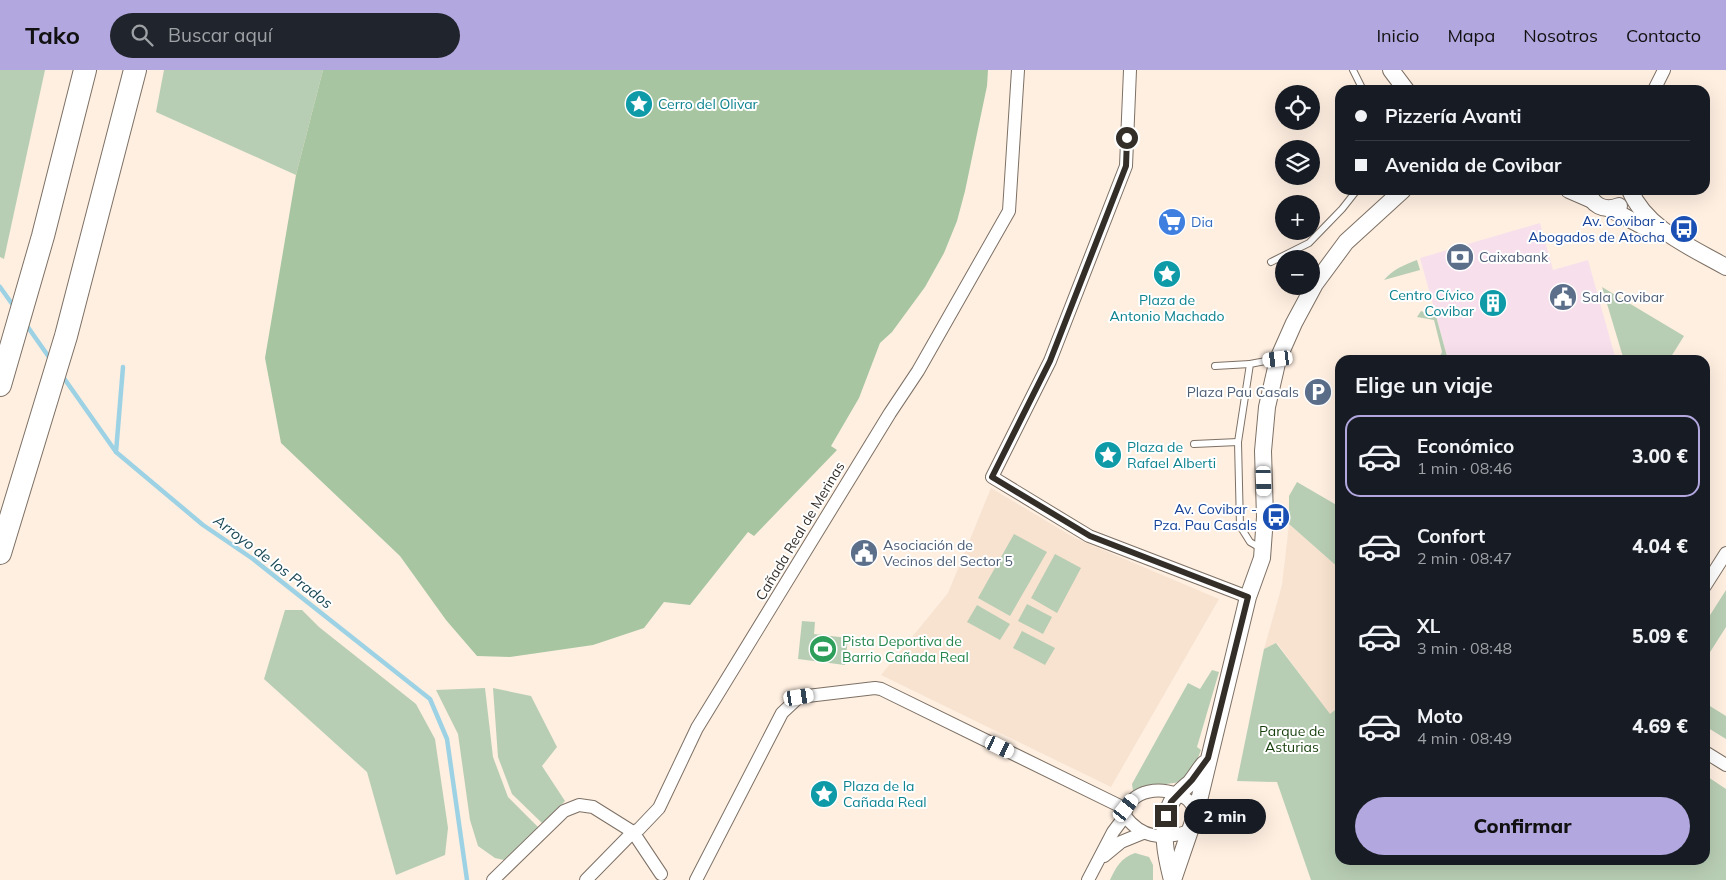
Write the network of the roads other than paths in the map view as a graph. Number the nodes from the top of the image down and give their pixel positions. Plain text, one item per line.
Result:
1 (85, 70) edge
2 (135, 70) edge
3 (1018, 70) edge
4 (1130, 70) edge
5 (1353, 70) edge
6 (1391, 70) edge
7 (1664, 70) edge
8 (1360, 85) edge
9 (1402, 85) edge
10 (1656, 85) edge
11 (1353, 195) edge
12 (1398, 195) edge
13 (1590, 195) edge
14 (1626, 195) edge
15 (1632, 195) edge
16 (1610, 209) junction
17 (44, 236) junction
18 (1673, 236) junction
19 (1271, 262) dead end
20 (1726, 266) edge
21 (0, 340) edge
22 (1278, 359) junction
23 (1250, 364) junction
24 (1215, 366) dead end
25 (0, 385) edge
26 (1238, 442) junction
27 (1194, 444) dead end
28 (1262, 550) junction
29 (1726, 552) edge
30 (0, 553) edge
31 (1710, 578) edge
32 (1248, 597) junction
33 (1710, 755) edge
34 (1208, 758) junction
35 (1726, 765) edge
36 (1177, 794) junction
37 (1126, 812) junction
38 (1196, 813) junction
39 (1189, 831) junction
40 (633, 832) junction
41 (1143, 833) junction
42 (1165, 836) junction
43 (1100, 860) junction
44 (661, 874) dead end
45 (493, 880) edge
46 (586, 880) edge
47 (696, 880) edge
48 (1088, 880) edge
49 (1173, 880) edge

1 - 17 highway
2 - 30 highway
3 - 40 street, Cañada Real de Merinas
4 - 32 street
5 - 8 lane
6 - 9 street
7 - 10 street
11 - 19 lane
12 - 22 street
13 - 16 street
14 - 16 street
15 - 18 street
16 - 18 street
17 - 21 highway
17 - 25 highway
18 - 20 street
22 - 23 lane
22 - 28 street
23 - 24 lane
23 - 26 lane
26 - 27 lane
26 - 28 lane
28 - 32 street
29 - 31 street
32 - 34 street
33 - 35 street
34 - 36 street
34 - 38 street
36 - 37 street
36 - 38 street
36 - 42 street
37 - 41 street
37 - 43 street
37 - 47 street
38 - 39 street
39 - 42 street
39 - 49 street
40 - 44 street
40 - 45 street
40 - 46 street, Cañada Real de Merinas
41 - 42 street
41 - 43 street
42 - 49 street
43 - 48 street

